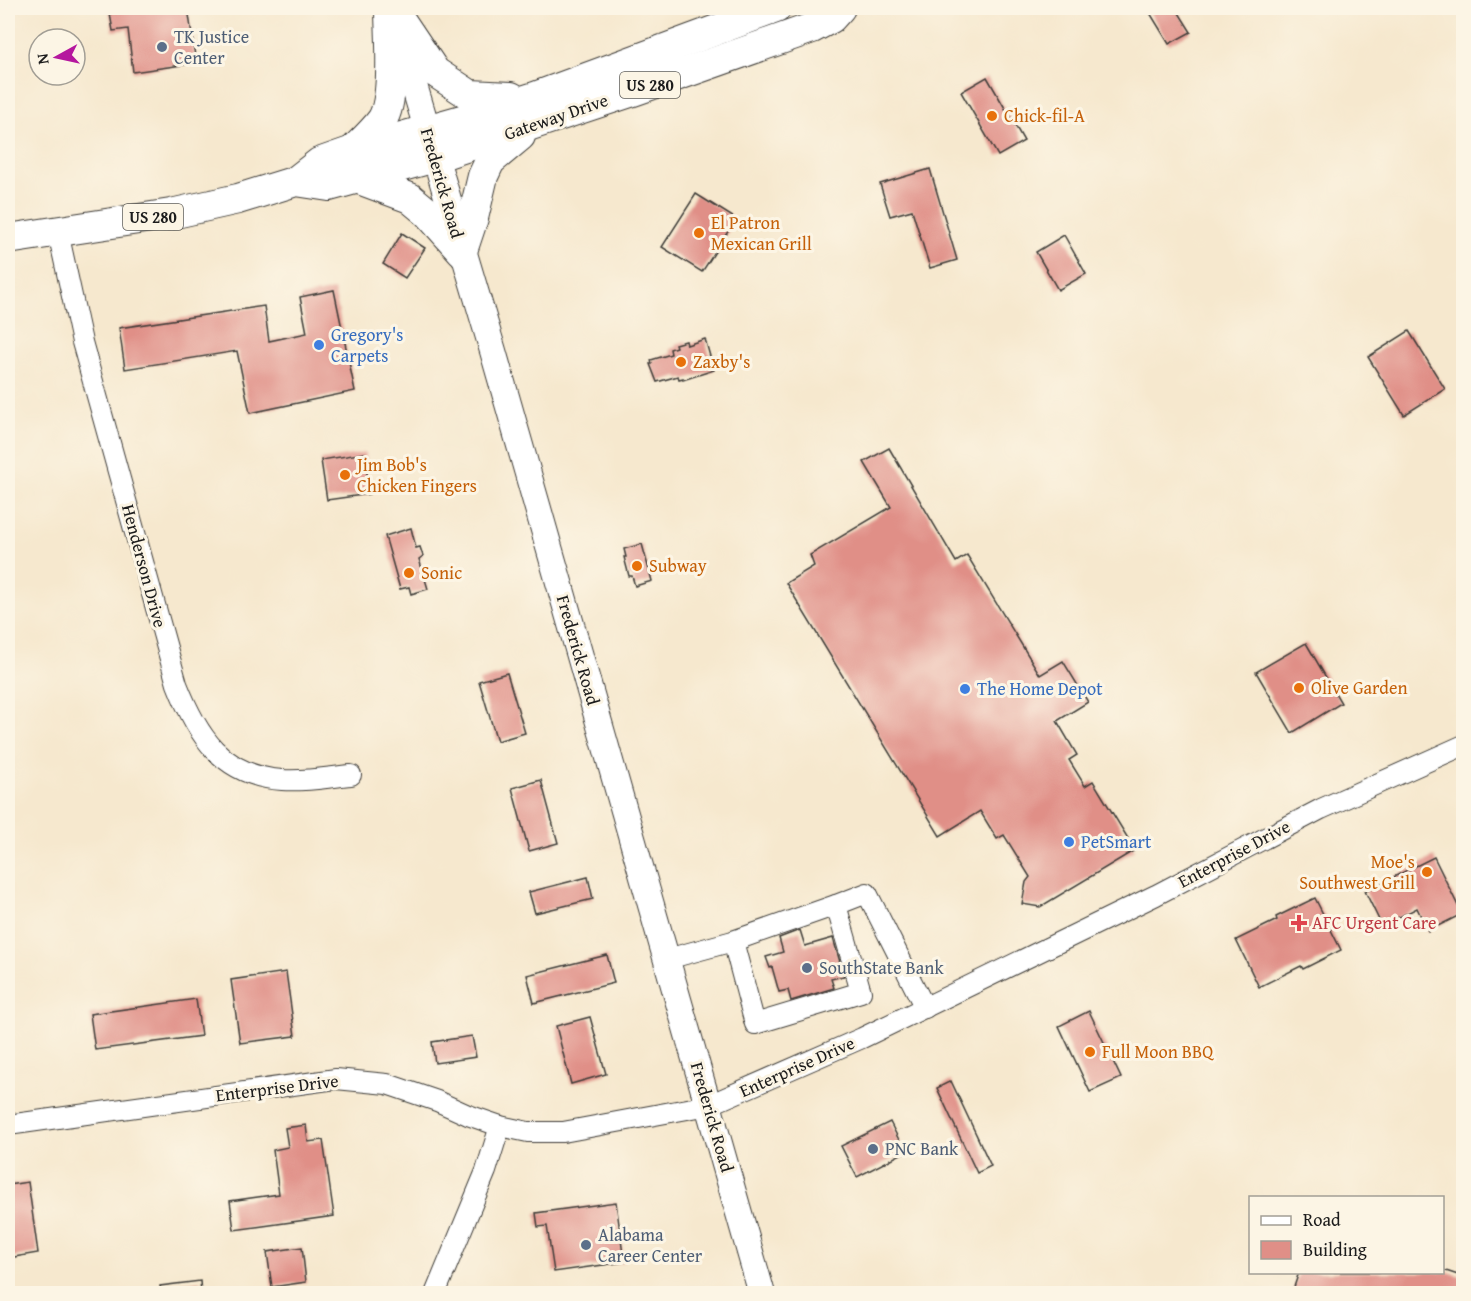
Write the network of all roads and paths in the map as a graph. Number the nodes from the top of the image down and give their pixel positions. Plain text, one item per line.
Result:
1 (391, 8) edge
2 (719, 8) edge
3 (776, 8) edge
4 (840, 8) edge
5 (695, 38) junction
6 (536, 110) junction
7 (431, 144) junction
8 (356, 165) junction
9 (58, 232) junction
10 (8, 239) edge
11 (462, 250) junction
12 (1464, 745) edge
13 (351, 775) dead end
14 (836, 905) junction
15 (733, 941) junction
16 (667, 959) junction
17 (925, 1008) junction
18 (709, 1105) junction
19 (8, 1125) edge
20 (500, 1126) junction
21 (435, 1293) edge
22 (762, 1293) edge

1 - 6 highway
1 - 7 main road, Frederick Road
1 - 8 highway
2 - 5 highway
3 - 5 highway, Gateway Drive / US 280
4 - 6 highway, Gateway Drive / US 280
5 - 6 highway, Gateway Drive / US 280
6 - 7 highway, Gateway Drive / US 280
6 - 11 highway
7 - 8 highway, Gateway Drive / US 280
7 - 11 main road, Frederick Road
8 - 9 highway, Gateway Drive / US 280
8 - 11 highway
9 - 10 highway, Gateway Drive / US 280
9 - 13 street, Henderson Drive
11 - 16 main road, Frederick Road
12 - 17 street, Enterprise Drive
14 - 15 street
14 - 15 street
14 - 17 street
15 - 16 street
16 - 18 main road, Frederick Road
17 - 18 street, Enterprise Drive
18 - 20 street, Enterprise Drive
18 - 22 main road, Frederick Road
19 - 20 street, Enterprise Drive
20 - 21 street

